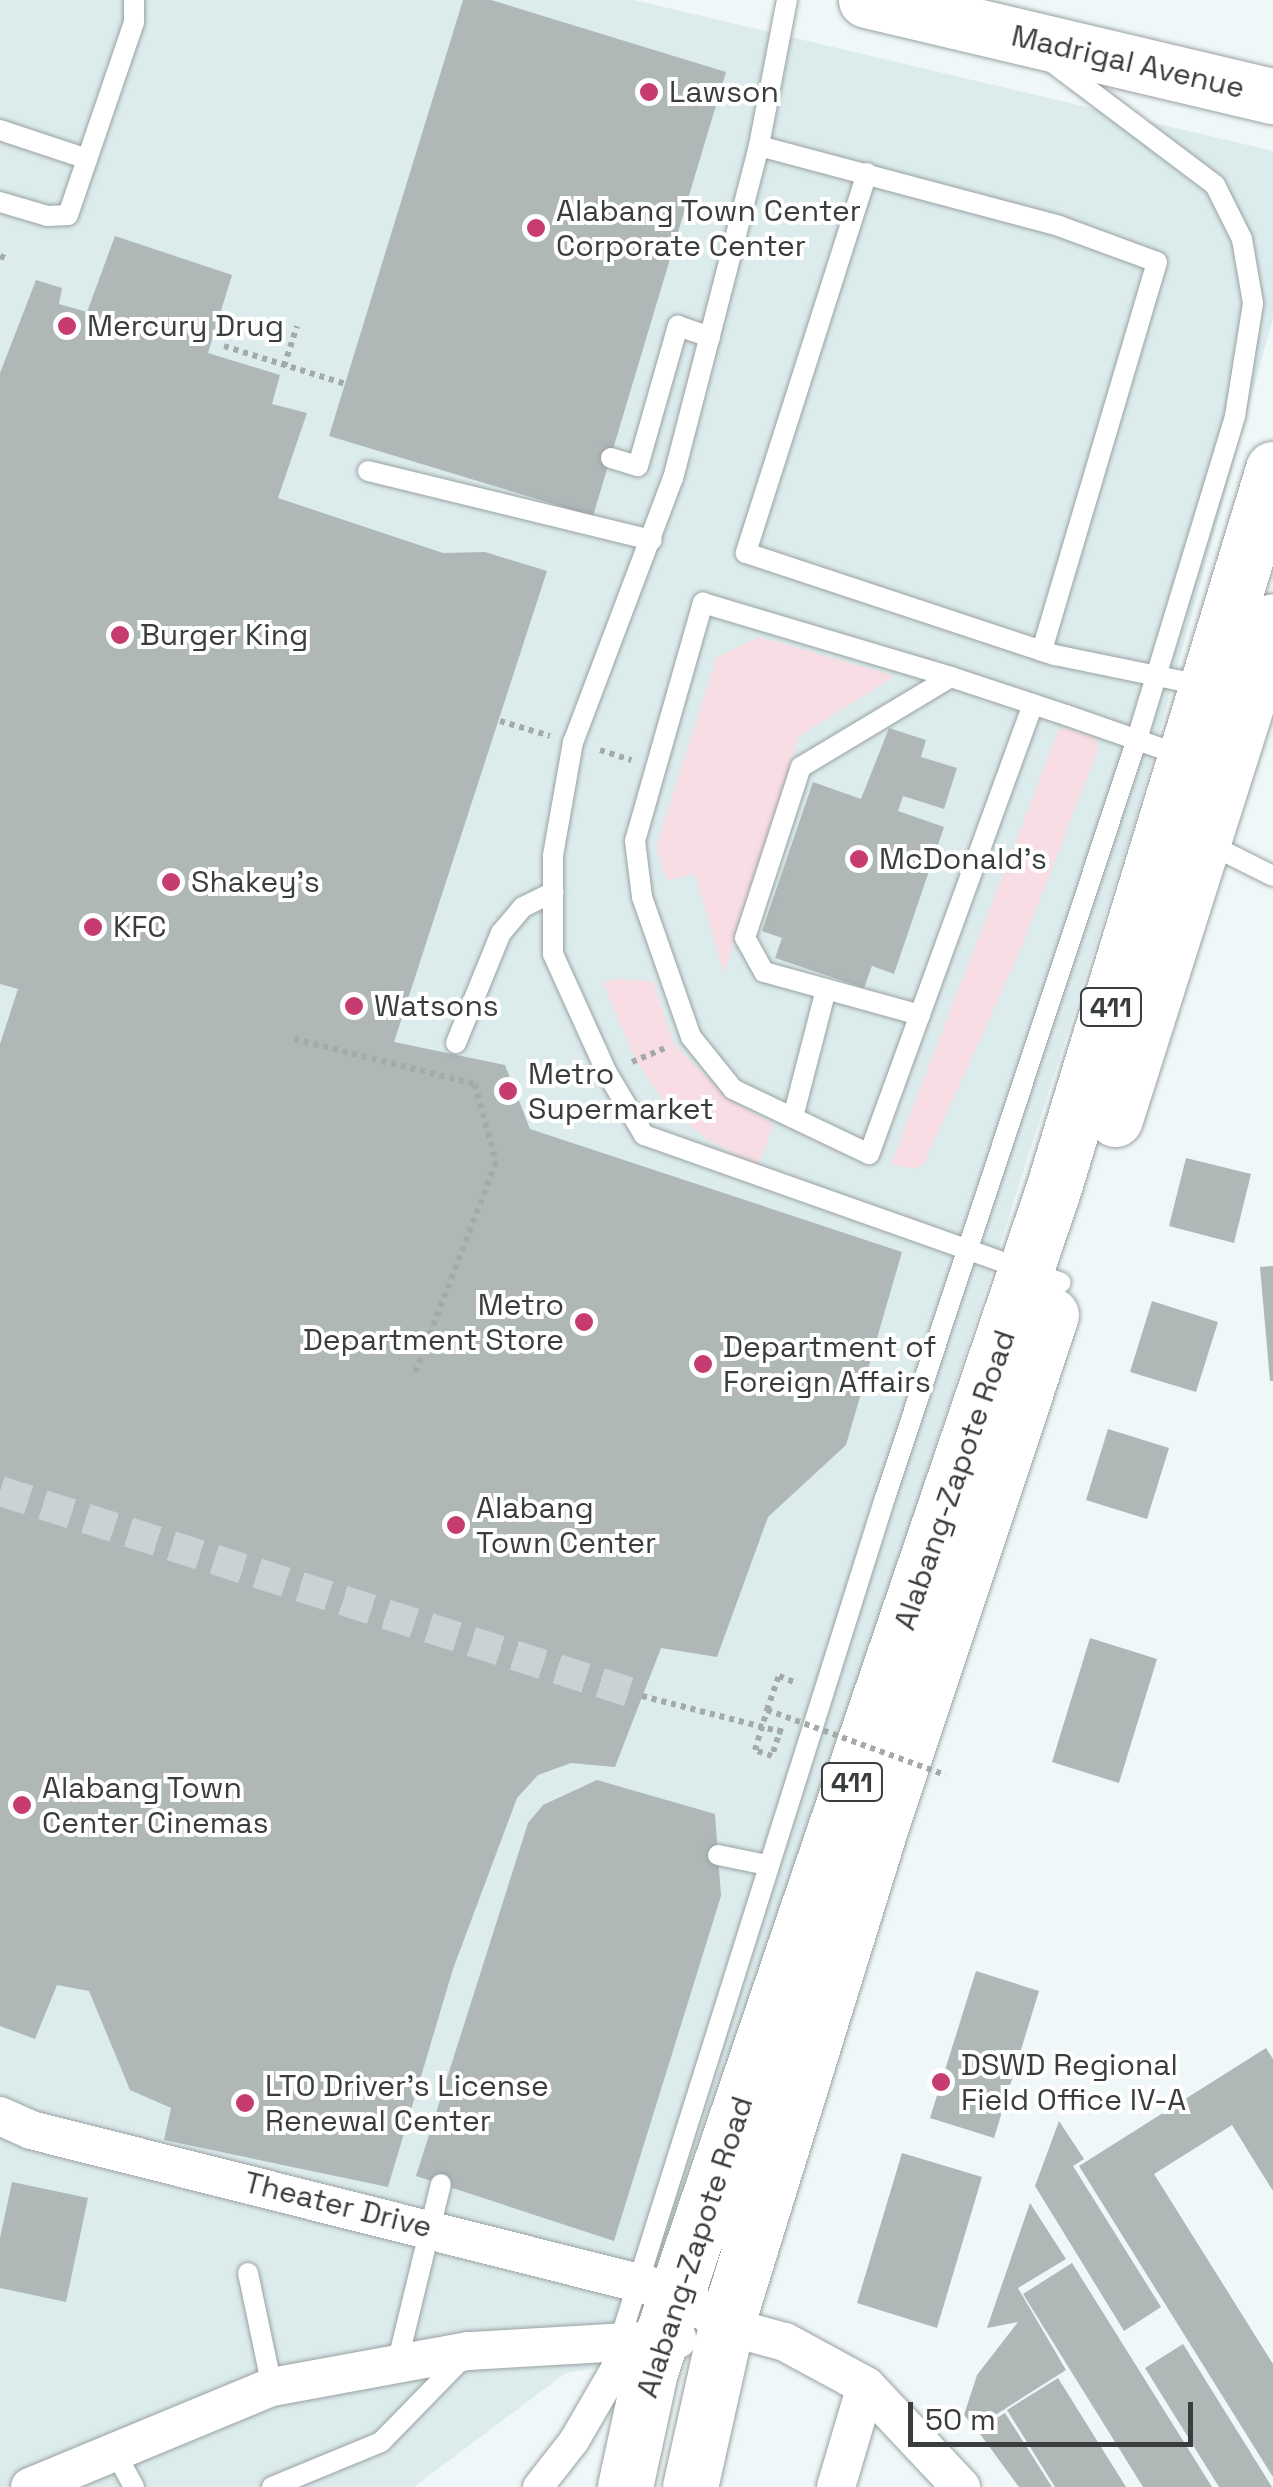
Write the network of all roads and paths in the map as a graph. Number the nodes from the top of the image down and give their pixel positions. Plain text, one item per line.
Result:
1 (134, 0) edge
2 (787, 0) edge
3 (866, 0) edge
4 (1018, 37) junction
5 (1272, 91) edge
6 (0, 130) edge
7 (759, 146) junction
8 (87, 159) junction
9 (866, 173) junction
10 (0, 202) edge
11 (297, 326) dead end
12 (710, 337) junction
13 (224, 346) dead end
14 (284, 366) junction
15 (345, 384) dead end
16 (611, 458) dead end
17 (1273, 469) edge
18 (368, 471) dead end
19 (652, 540) junction
20 (1273, 621) edge
21 (1042, 651) junction
22 (1156, 674) junction
23 (952, 677) junction
24 (1210, 686) junction
25 (1033, 704) junction
26 (500, 721) dead end
27 (1137, 739) junction
28 (573, 742) junction
29 (1189, 758) junction
30 (656, 767) junction
31 (1188, 834) junction
32 (1273, 876) edge
33 (554, 892) junction
34 (826, 988) junction
35 (920, 1015) junction
36 (691, 1038) junction
37 (294, 1039) dead end
38 (456, 1043) dead end
39 (607, 1073) junction
40 (793, 1117) junction
41 (970, 1248) junction
42 (1044, 1276) junction
43 (414, 1376) dead end
44 (642, 1696) tunnel mouth
45 (767, 1710) junction
46 (810, 1740) junction
47 (946, 1775) dead end
48 (718, 1855) dead end
49 (768, 1866) junction
50 (0, 2116) edge
51 (441, 2184) dead end
52 (428, 2227) junction
53 (248, 2273) dead end
54 (656, 2287) junction
55 (726, 2326) junction
56 (470, 2351) junction
57 (643, 2353) junction
58 (398, 2360) junction
59 (272, 2386) junction
60 (866, 2386) junction
61 (114, 2450) junction
62 (30, 2487) edge
63 (134, 2487) edge
64 (272, 2487) edge
65 (538, 2487) edge
66 (624, 2487) edge
67 (690, 2487) edge
68 (836, 2487) edge
69 (961, 2487) edge

1 - 8 lane
2 - 7 lane
3 - 4 main road, Madrigal Avenue
4 - 5 main road, Madrigal Avenue
4 - 22 lane
6 - 8 lane
7 - 9 lane
7 - 12 lane
8 - 10 lane
9 - 21 lane
9 - 21 lane
11 - 14 path
12 - 16 lane
12 - 19 lane
13 - 14 path
14 - 15 path
17 - 24 main road, Alabang-Zapote Road / 411
18 - 19 lane
19 - 28 lane
20 - 31 main road, Alabang-Zapote Road / 411
21 - 22 lane
22 - 24 lane
22 - 27 lane
23 - 25 lane
23 - 30 lane
23 - 34 lane
24 - 29 main road, Alabang-Zapote Road / 411
25 - 27 lane
25 - 35 lane
26 - 28 path
27 - 29 lane
27 - 41 lane
28 - 30 path
28 - 33 lane
29 - 31 main road, Alabang-Zapote Road / 411
30 - 36 lane
31 - 32 lane
31 - 42 main road, Alabang-Zapote Road / 411
33 - 38 lane
33 - 39 lane
34 - 35 lane
34 - 40 lane
35 - 40 lane
36 - 39 path
36 - 40 lane
37 - 43 path
39 - 41 lane
41 - 42 lane
41 - 46 lane
42 - 54 main road, Alabang-Zapote Road / 411
42 - 55 main road, Alabang-Zapote Road / 411
44 - 46 path
45 - 45 path, bridge
45 - 47 path, bridge
46 - 49 lane
48 - 49 lane
49 - 54 lane
50 - 52 street, Theater Drive
51 - 52 lane
52 - 54 street, Theater Drive
52 - 58 lane
53 - 59 lane
54 - 55 street, Theater Drive
54 - 57 main road, Alabang-Zapote Road / 411
55 - 57 street
55 - 60 street
55 - 67 main road, Alabang-Zapote Road / 411
56 - 57 street
56 - 58 street
56 - 64 lane
57 - 65 street
57 - 66 main road, Alabang-Zapote Road / 411
58 - 59 street
59 - 61 street
60 - 68 street
60 - 69 street
61 - 62 street
61 - 63 lane

